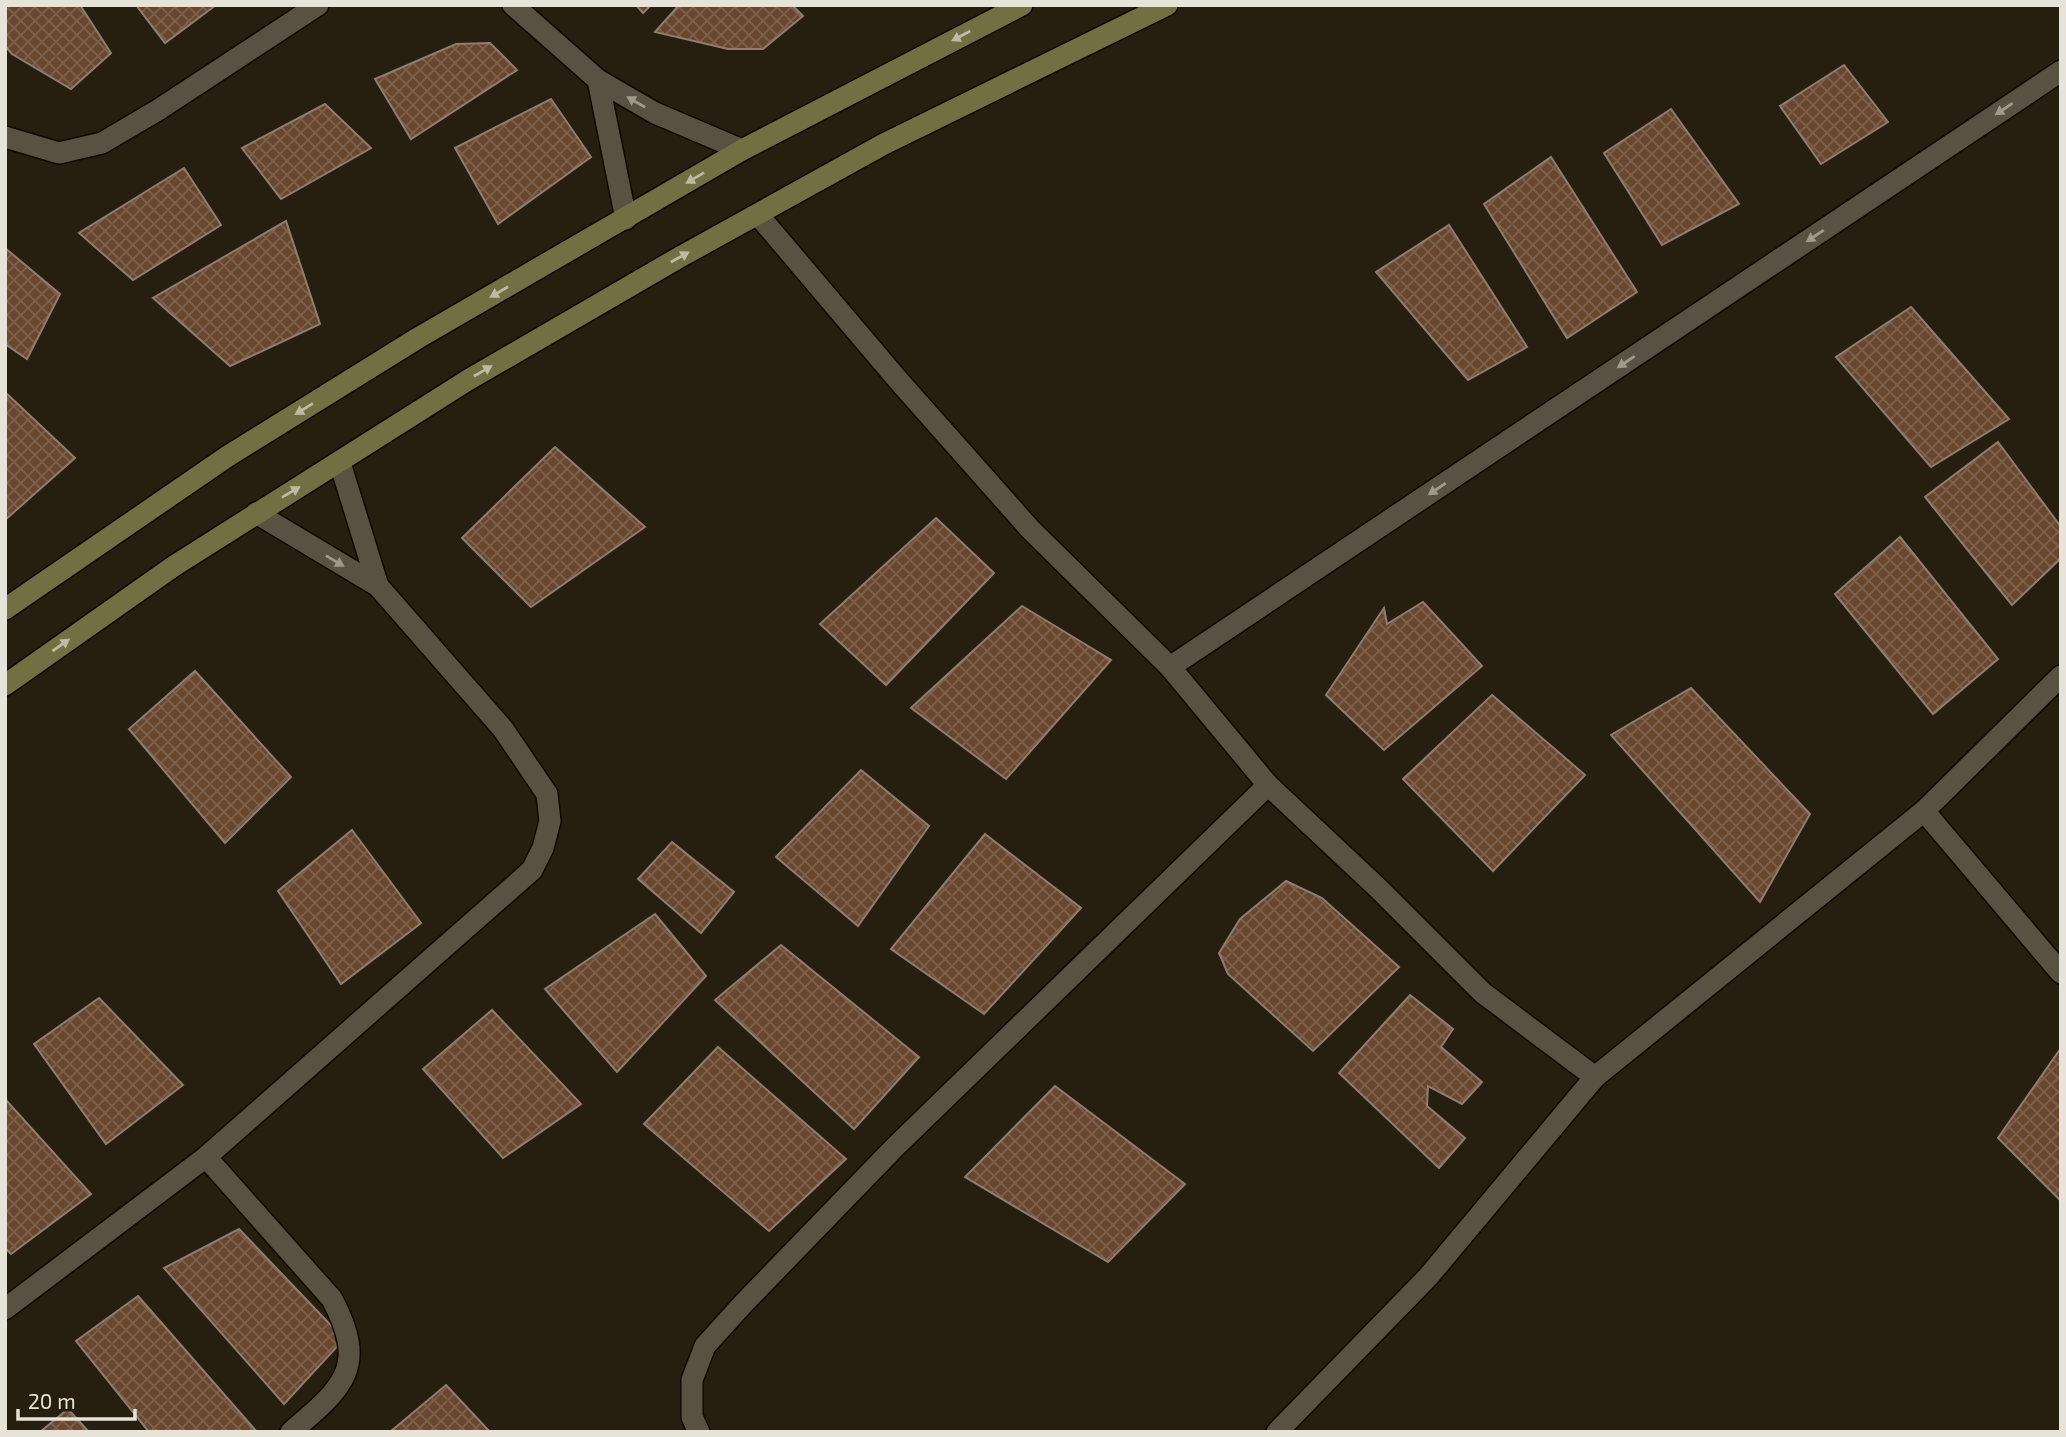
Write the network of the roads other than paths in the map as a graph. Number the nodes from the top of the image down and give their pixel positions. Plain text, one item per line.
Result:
1 (318, 5) edge
2 (513, 5) edge
3 (1022, 5) edge
4 (1167, 5) edge
5 (2061, 71) edge
6 (598, 80) junction
7 (5, 137) edge
8 (742, 150) junction
9 (759, 216) junction
10 (626, 219) junction
11 (340, 463) junction
12 (256, 513) junction
13 (378, 586) junction
14 (5, 610) edge
15 (1170, 667) junction
16 (2061, 676) edge
17 (5, 685) edge
18 (1268, 785) junction
19 (1924, 811) junction
20 (2061, 974) edge
21 (1595, 1077) junction
22 (206, 1157) junction
23 (5, 1309) edge
24 (291, 1432) edge
25 (699, 1432) edge
26 (1277, 1432) edge

1 - 7 street
2 - 6 street
3 -> 8 main road
4 - 9 main road
5 -> 15 street
8 -> 6 street
6 - 10 street
8 -> 10 main road
11 -> 9 main road
9 - 15 street
10 -> 14 main road
12 -> 11 main road
11 - 13 street
12 -> 13 street
17 -> 12 main road
13 - 22 street
15 - 18 street
16 - 19 street
18 - 21 street
18 - 25 street
19 - 20 street
19 - 21 street
21 - 26 street
22 - 23 street
22 - 24 street

